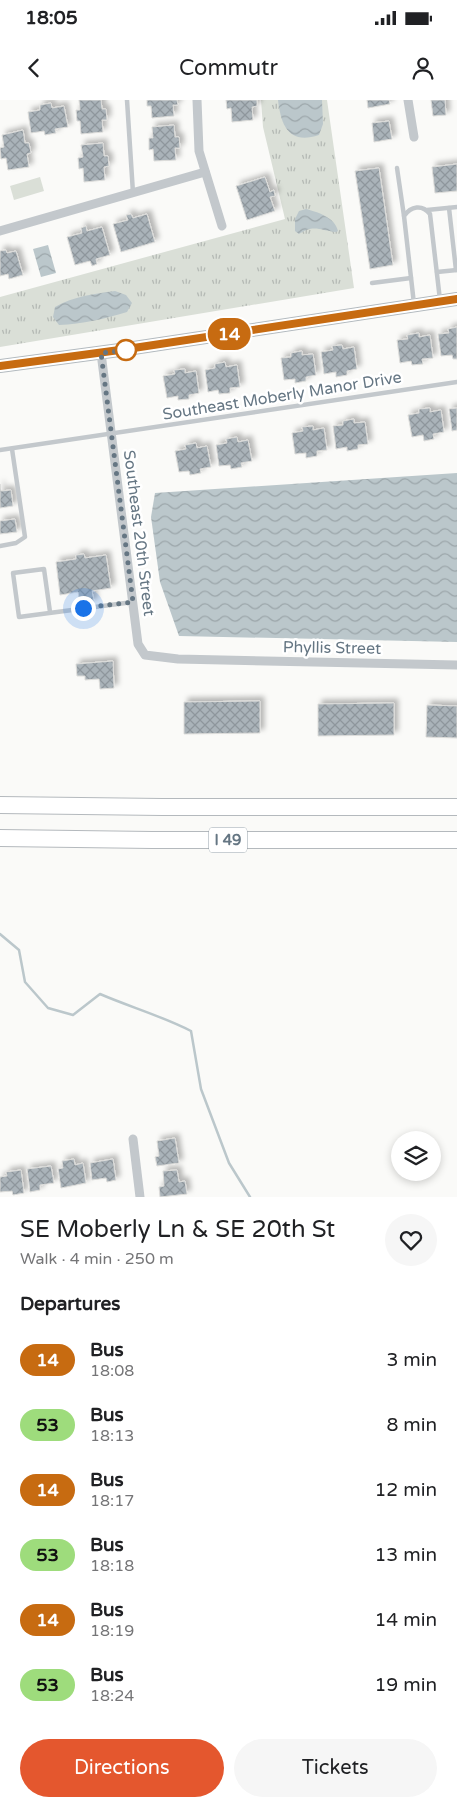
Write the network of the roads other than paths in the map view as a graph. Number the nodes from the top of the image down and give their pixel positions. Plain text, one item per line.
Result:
1 (127, 100) edge
2 (197, 100) edge
3 (408, 100) edge
4 (414, 137) dead end
5 (397, 168) dead end
6 (206, 172) junction
7 (133, 192) junction
8 (457, 207) edge
9 (449, 208) junction
10 (427, 210) junction
11 (404, 216) junction
12 (222, 226) dead end
13 (0, 231) edge
14 (456, 270) edge
15 (437, 272) junction
16 (411, 278) junction
17 (372, 283) dead end
18 (457, 299) edge
19 (440, 302) junction
20 (414, 306) junction
21 (101, 353) junction
22 (0, 366) edge
23 (457, 382) edge
24 (111, 434) junction
25 (12, 449) junction
26 (0, 450) edge
27 (0, 546) edge
28 (133, 602) junction
29 (50, 612) junction
30 (206, 660) joint
31 (457, 666) edge
32 (0, 805) edge
33 (457, 807) edge
34 (0, 838) edge
35 (457, 840) edge
36 (133, 1139) dead end
37 (138, 1197) edge

1 - 7 lane
2 - 6 street
3 - 4 street
5 - 11 lane
6 - 7 street
6 - 12 street
7 - 13 street
8 - 9 lane
9 - 10 lane
9 - 14 lane
10 - 11 lane
10 - 15 lane
11 - 16 lane
14 - 15 lane
15 - 19 lane
16 - 17 lane
16 - 20 lane
18 - 19 street
19 - 20 street
20 - 21 street
21 - 22 street
21 - 24 street, Southeast 20th Street
23 - 24 lane, Southeast Moberly Manor Drive
24 - 25 lane, Southeast Moberly Manor Drive
24 - 28 street, Southeast 20th Street
25 - 26 lane, Southeast Moberly Manor Drive
25 - 27 lane
28 - 29 lane
28 - 30 street, Southeast 20th Street
29 - 29 lane
30 - 31 street, Phyllis Street
32 - 33 highway, I 49
34 - 35 highway, I 49
36 - 37 street

